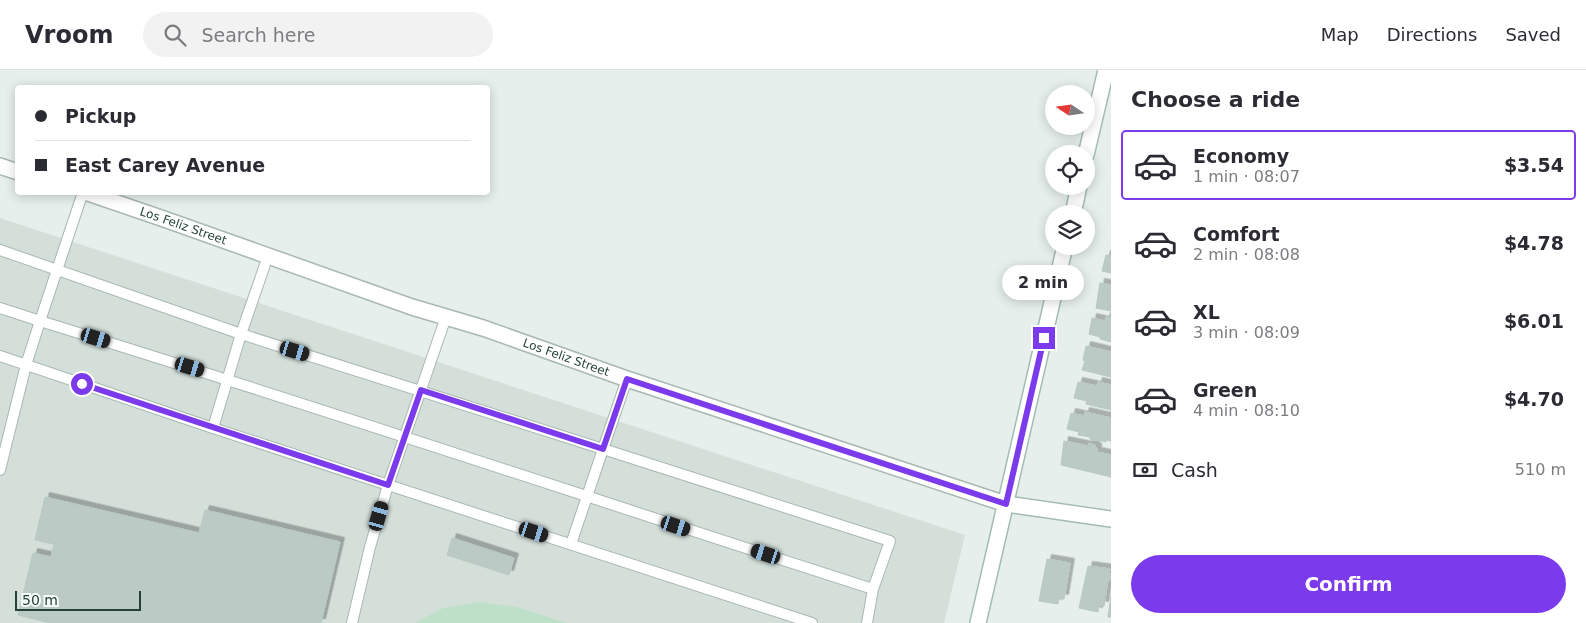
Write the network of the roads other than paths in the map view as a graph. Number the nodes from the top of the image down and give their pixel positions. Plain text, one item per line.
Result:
1 (1106, 70) edge
2 (1088, 145) edge
3 (0, 166) edge
4 (15, 171) edge
5 (83, 195) edge
6 (93, 195) edge
7 (0, 250) edge
8 (1063, 255) edge
9 (268, 256) junction
10 (56, 270) junction
11 (0, 308) edge
12 (446, 317) junction
13 (40, 321) junction
14 (241, 334) junction
15 (0, 356) edge
16 (26, 365) junction
17 (227, 379) junction
18 (627, 379) junction
19 (421, 390) junction
20 (212, 428) junction
21 (405, 437) junction
22 (603, 449) junction
23 (0, 470) edge
24 (388, 485) junction
25 (586, 497) junction
26 (1006, 504) junction
27 (1111, 520) edge
28 (571, 544) junction
29 (873, 589) junction
30 (352, 623) edge
31 (812, 623) edge
32 (867, 623) edge
33 (978, 623) edge

1 - 2 street
3 - 4 street
5 - 10 lane
6 - 9 street, Los Feliz Street
7 - 10 lane
8 - 26 street
9 - 12 street, Los Feliz Street
9 - 14 lane
10 - 13 lane
10 - 14 lane
11 - 13 lane
12 - 18 street, Los Feliz Street
12 - 19 lane
13 - 16 lane
13 - 17 lane
14 - 17 lane
14 - 19 lane
15 - 16 lane
16 - 20 lane
16 - 23 lane
17 - 20 lane
17 - 21 lane
18 - 22 lane
18 - 26 street, Los Feliz Street
19 - 21 lane
19 - 22 lane
20 - 24 lane
21 - 24 lane
21 - 25 lane
22 - 25 lane
22 - 29 lane
24 - 28 lane
24 - 30 lane
25 - 28 lane
25 - 29 lane
26 - 27 street, Los Feliz Street
26 - 33 street
28 - 31 lane
29 - 32 lane

